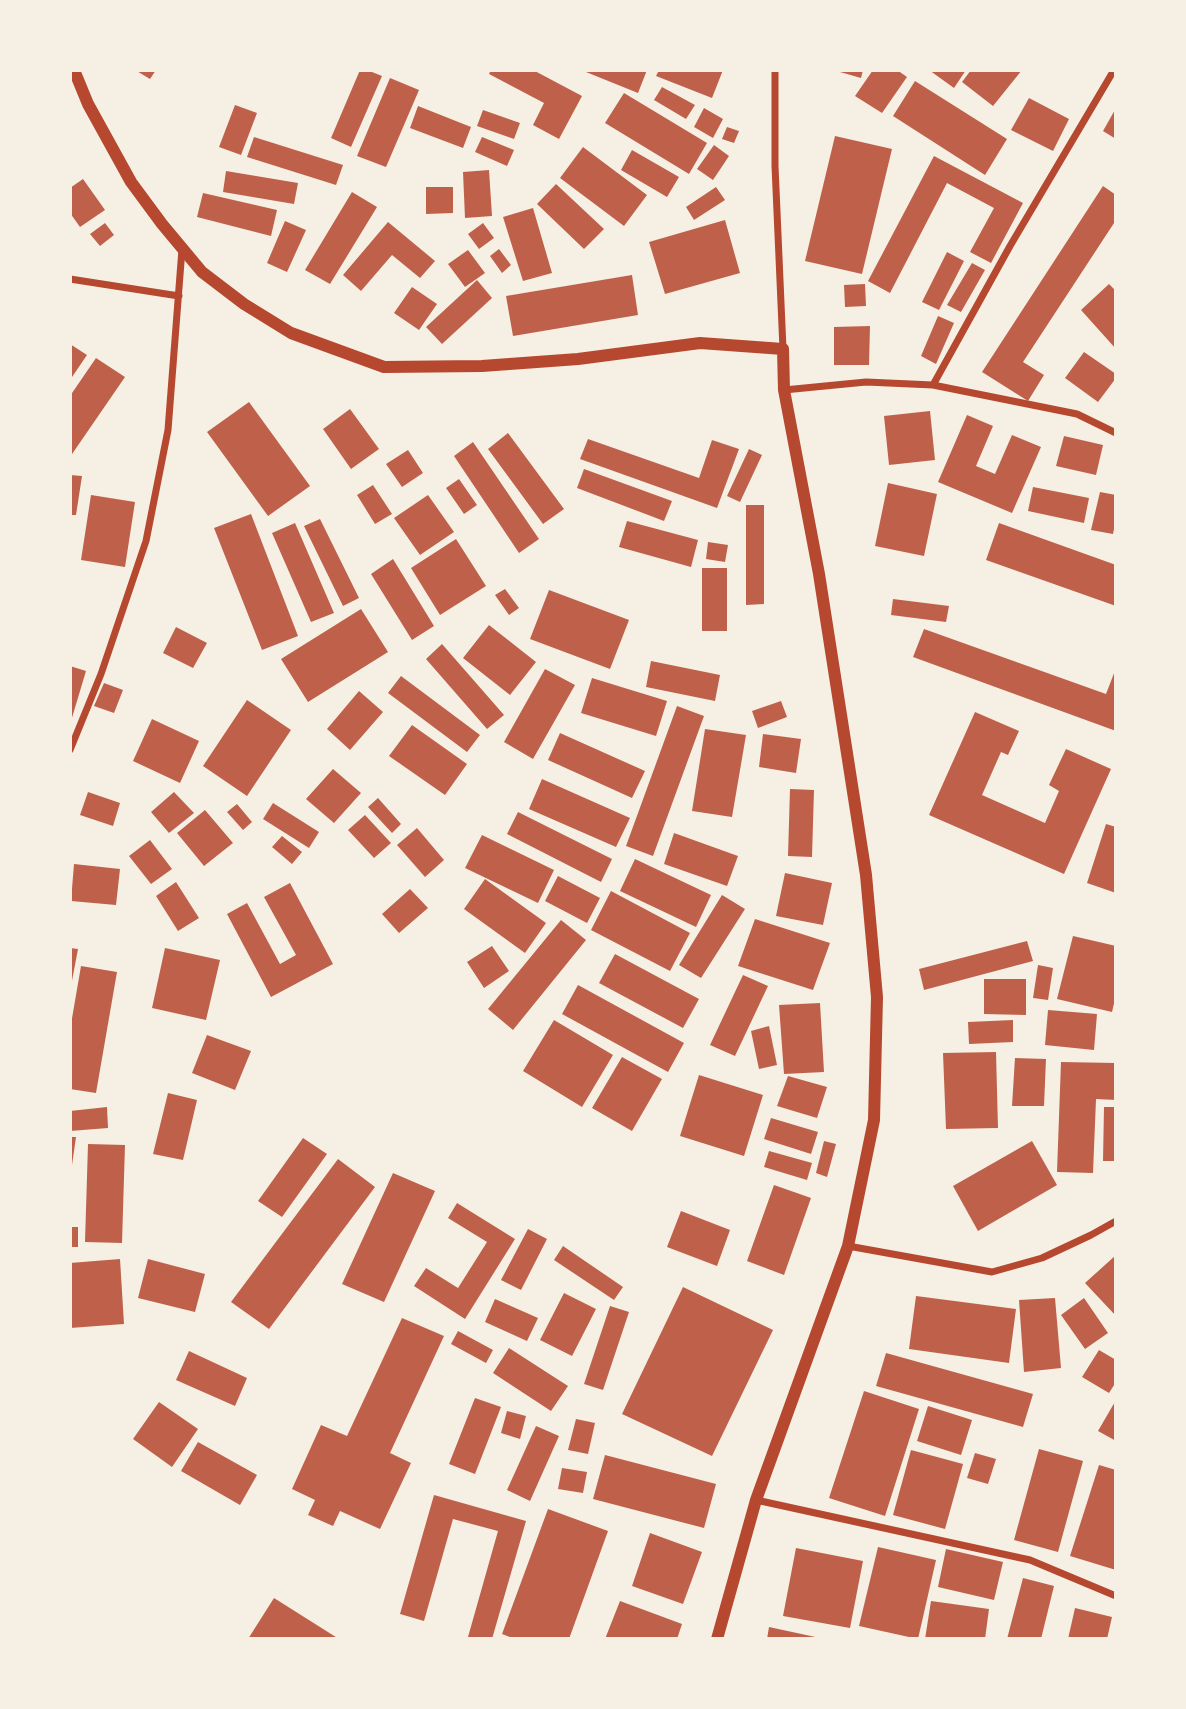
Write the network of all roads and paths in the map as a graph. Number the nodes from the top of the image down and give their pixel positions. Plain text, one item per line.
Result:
1 (74, 70) edge
2 (775, 70) edge
3 (1114, 70) edge
4 (182, 249) junction
5 (70, 279) edge
6 (179, 296) junction
7 (783, 349) junction
8 (933, 384) junction
9 (784, 390) junction
10 (1116, 433) edge
11 (70, 750) edge
12 (1116, 1221) edge
13 (848, 1246) junction
14 (756, 1500) junction
15 (1116, 1595) edge
16 (717, 1639) edge

1 - 4 street
2 - 7 street
3 - 8 street
4 - 6 street
4 - 7 street
5 - 6 street
6 - 11 street
7 - 9 street
8 - 9 street
8 - 10 street
9 - 13 street
12 - 13 street
13 - 14 street
14 - 15 street
14 - 16 street

